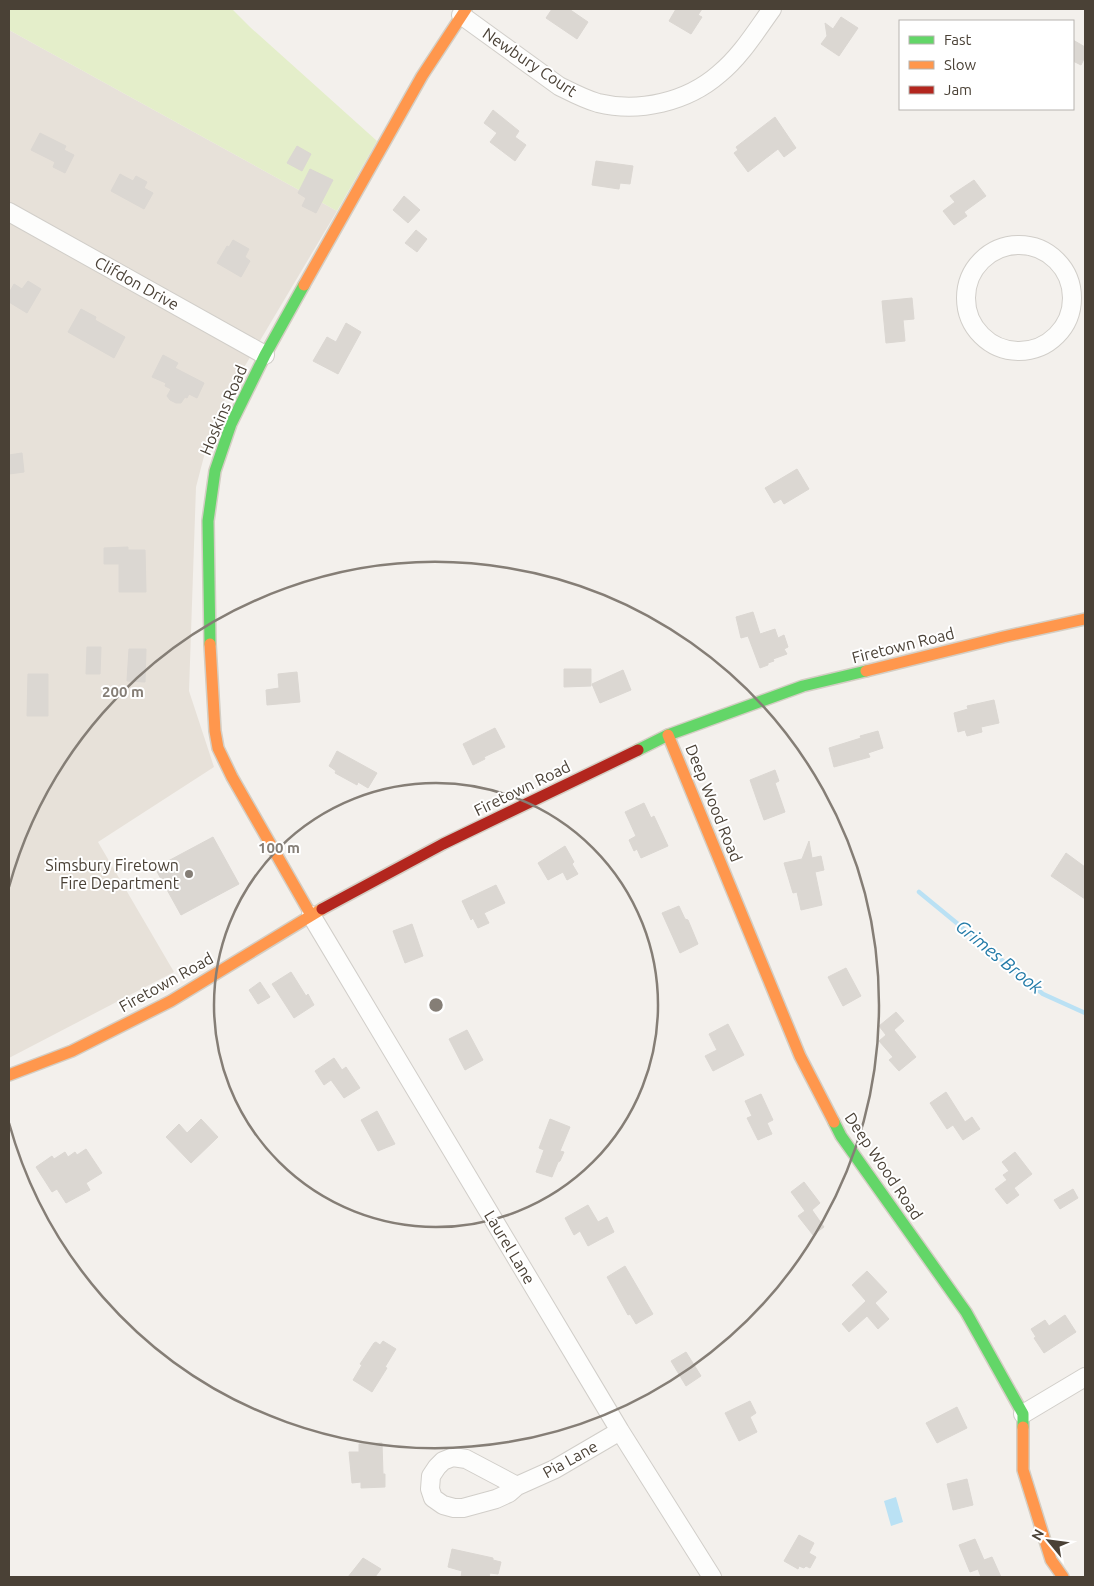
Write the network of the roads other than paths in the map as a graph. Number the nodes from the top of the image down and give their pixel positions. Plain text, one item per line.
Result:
1 (772, 9) edge
2 (464, 12) edge
3 (9, 212) edge
4 (1078, 281) edge
5 (265, 355) junction
6 (1085, 619) edge
7 (668, 735) junction
8 (311, 915) junction
9 (9, 1075) edge
10 (1085, 1377) edge
11 (1023, 1414) junction
12 (620, 1431) junction
13 (517, 1486) dead end
14 (712, 1577) edge
15 (1063, 1577) edge

1 - 2 street, Newbury Court
2 - 5 street, Hoskins Road
3 - 5 street, Clifdon Drive
4 - 4 street
5 - 8 street, Hoskins Road
6 - 7 street, Firetown Road
7 - 8 street, Firetown Road
7 - 11 street, Deep Wood Road
8 - 9 street, Firetown Road
8 - 12 street, Laurel Lane
10 - 11 street
11 - 15 street, Deep Wood Road
12 - 13 street, Pia Lane
12 - 14 street, Laurel Lane

